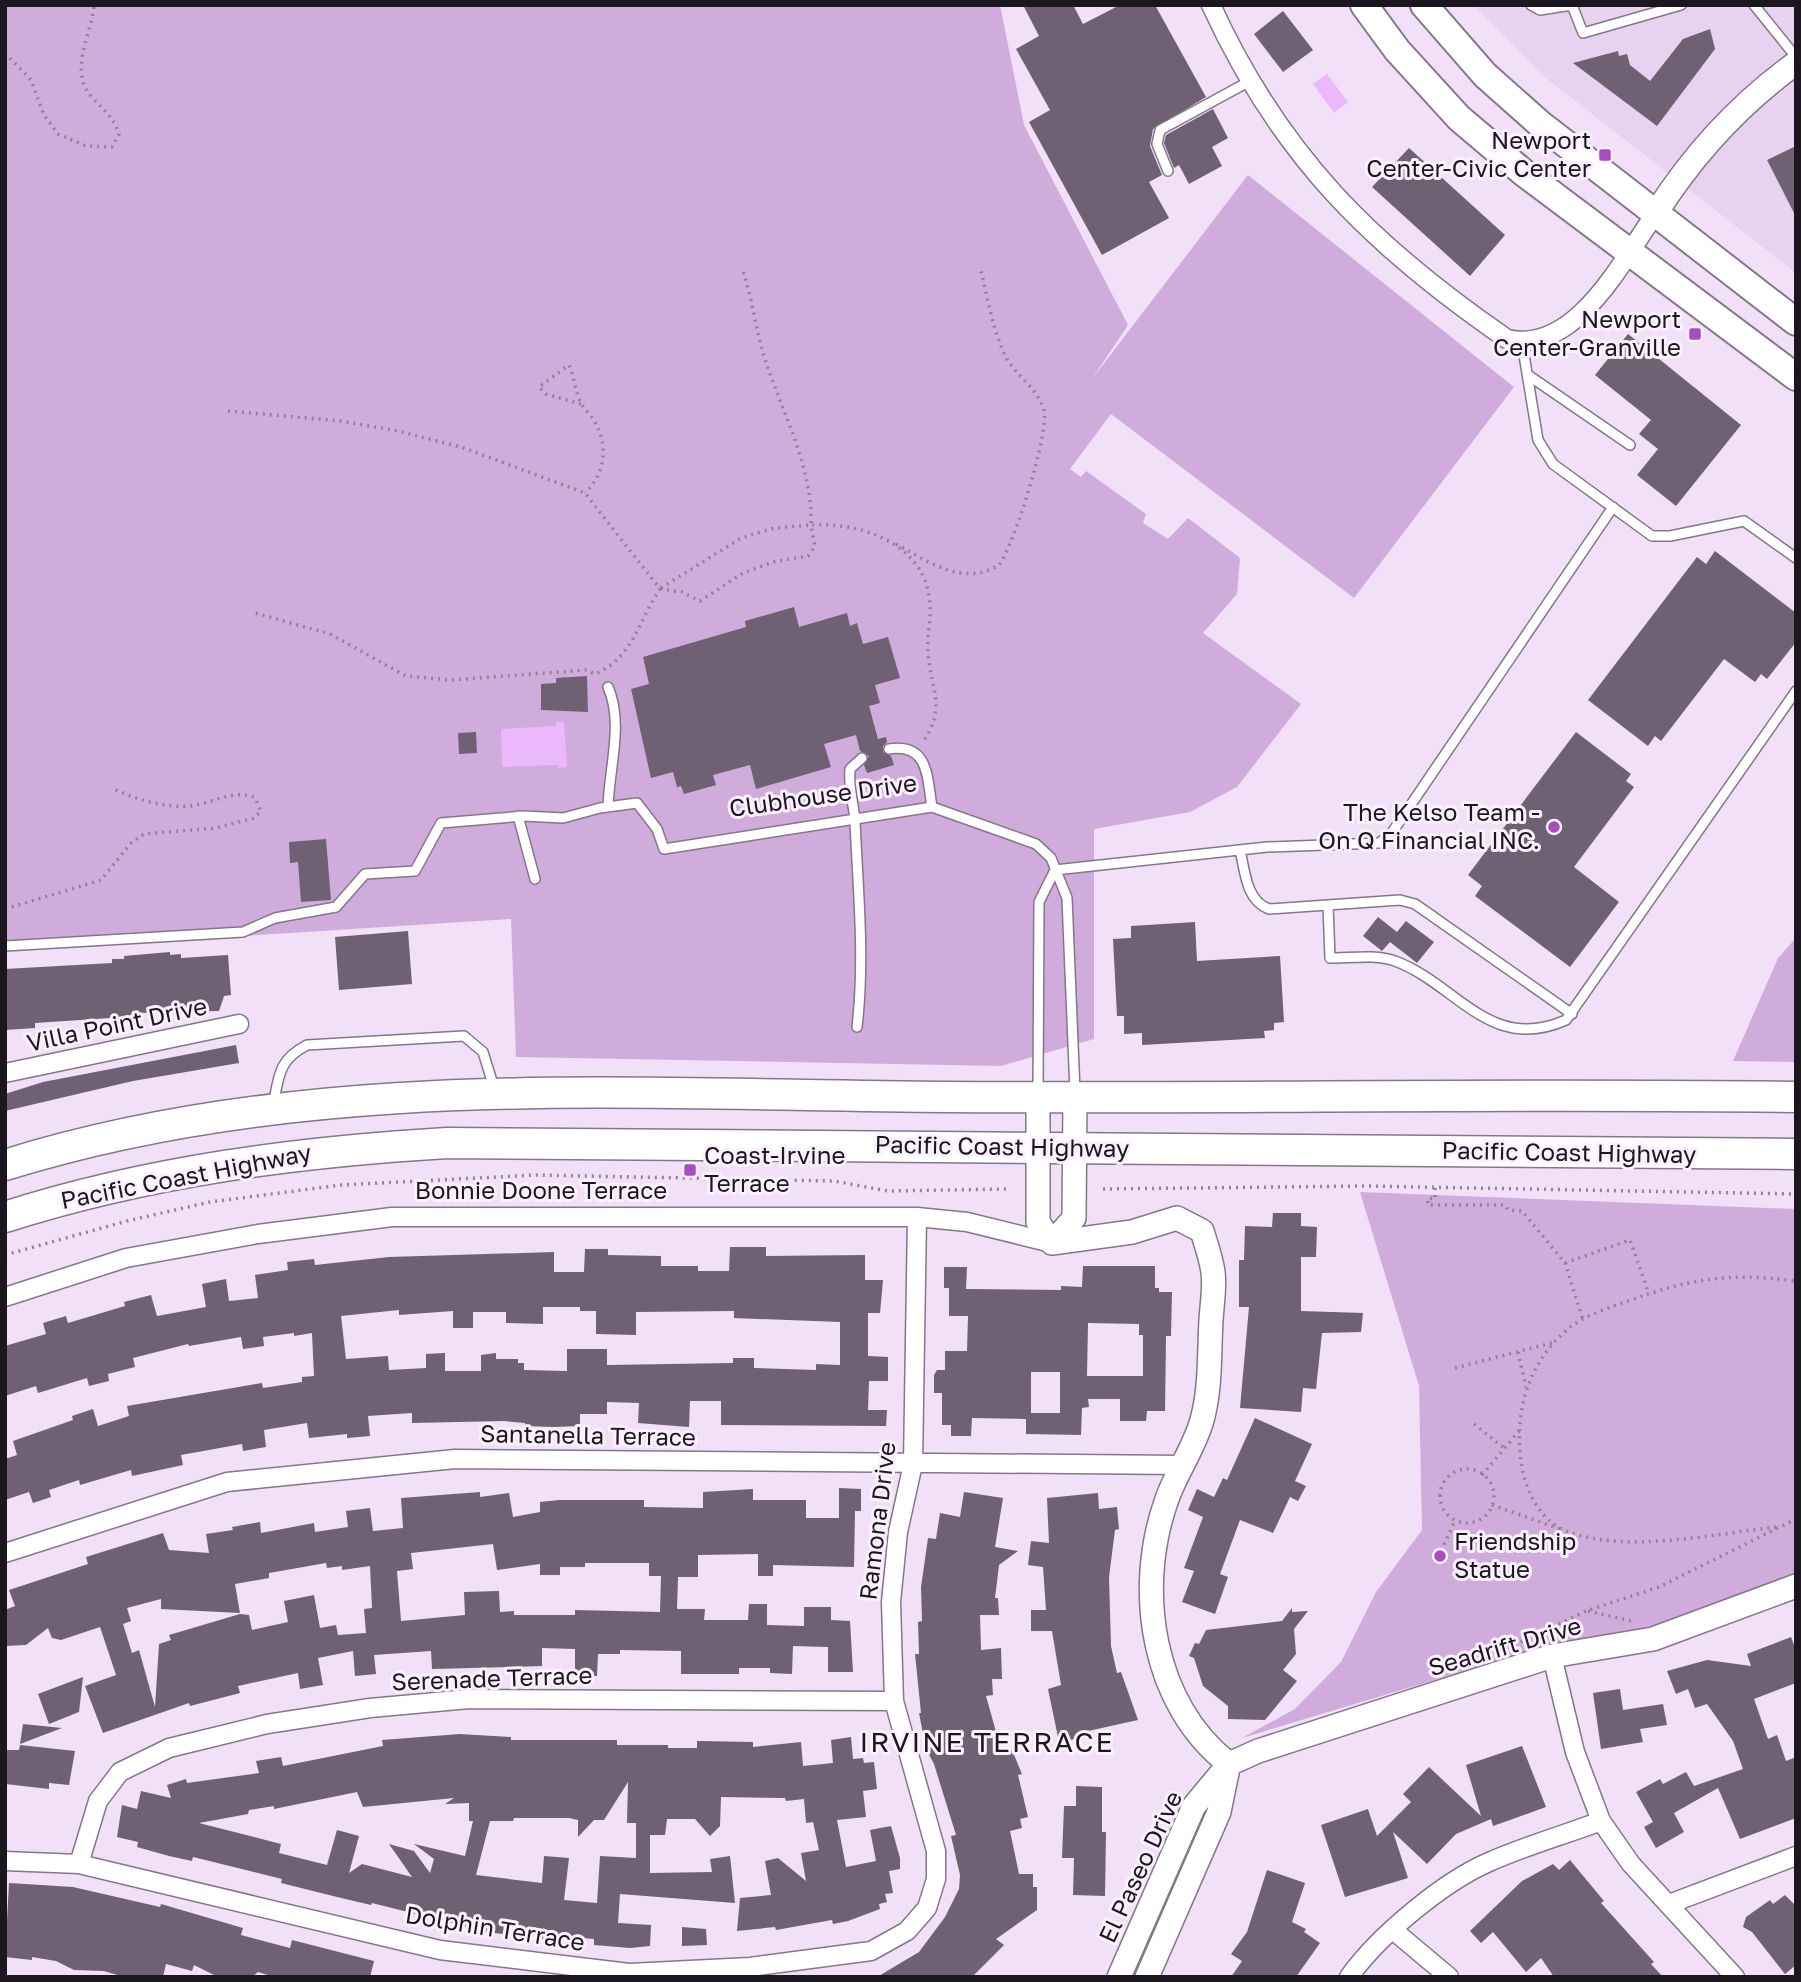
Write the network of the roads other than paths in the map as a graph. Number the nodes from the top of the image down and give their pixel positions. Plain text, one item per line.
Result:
1 (1211, 5) edge
2 (1364, 5) edge
3 (1424, 5) edge
4 (1531, 5) edge
5 (1572, 5) edge
6 (1681, 5) edge
7 (1754, 5) edge
8 (1796, 57) edge
9 (1796, 63) edge
10 (1250, 81) junction
11 (1168, 171) dead end
12 (1656, 213) junction
13 (1628, 251) junction
14 (1796, 322) edge
15 (1522, 342) junction
16 (1528, 375) junction
17 (1796, 377) edge
18 (1630, 444) dead end
19 (1613, 508) junction
20 (1796, 558) edge
21 (607, 687) dead end
22 (1796, 691) edge
23 (889, 750) dead end
24 (862, 758) dead end
25 (608, 807) junction
26 (932, 807) junction
27 (518, 816) junction
28 (855, 820) junction
29 (1240, 850) junction
30 (1055, 870) junction
31 (535, 879) dead end
32 (1328, 905) junction
33 (5, 946) edge
34 (1572, 1014) junction
35 (239, 1024) dead end
36 (858, 1027) dead end
37 (5, 1073) edge
38 (496, 1094) junction
39 (1038, 1097) junction
40 (1796, 1097) edge
41 (1075, 1098) junction
42 (273, 1108) junction
43 (1076, 1149) junction
44 (1039, 1150) junction
45 (1796, 1154) edge
46 (5, 1165) edge
47 (5, 1217) edge
48 (917, 1217) junction
49 (1052, 1243) junction
50 (5, 1297) edge
51 (913, 1464) junction
52 (1184, 1465) junction
53 (5, 1553) edge
54 (1796, 1586) edge
55 (1552, 1656) junction
56 (894, 1701) junction
57 (1229, 1764) junction
58 (1601, 1821) junction
59 (1796, 1856) edge
60 (5, 1861) edge
61 (79, 1864) junction
62 (1669, 1905) junction
63 (928, 1908) joint
64 (1393, 1930) junction
65 (1119, 1977) edge
66 (1147, 1977) edge
67 (1349, 1977) edge
68 (1449, 1977) edge
69 (1735, 1977) edge

1 - 10 street
2 - 13 main road
3 - 12 main road
4 - 5 lane
5 - 6 lane
7 - 8 lane
9 - 12 street
10 - 11 lane
10 - 15 street
12 - 13 street
12 - 14 main road
13 - 15 street
13 - 17 main road
15 - 16 lane
16 - 18 lane
16 - 19 lane
19 - 20 lane
19 - 29 lane
21 - 25 lane
22 - 34 lane
23 - 26 lane
24 - 28 lane
25 - 27 lane
25 - 28 lane, Clubhouse Drive
26 - 28 lane, Clubhouse Drive
26 - 30 lane, Clubhouse Drive
27 - 31 lane
27 - 33 lane
28 - 36 lane
29 - 30 lane
29 - 32 lane
30 - 39 lane
30 - 41 lane, Clubhouse Drive
32 - 34 lane
32 - 34 lane
35 - 37 street, Villa Point Drive
38 - 39 highway, Pacific Coast Highway
38 - 42 highway, Pacific Coast Highway
38 - 42 lane
39 - 41 highway, Pacific Coast Highway
39 - 44 street
40 - 41 highway, Pacific Coast Highway
41 - 43 street, Clubhouse Drive
42 - 46 highway, Pacific Coast Highway
43 - 44 highway, Pacific Coast Highway
43 - 45 highway, Pacific Coast Highway
43 - 49 street
44 - 47 highway, Pacific Coast Highway
44 - 49 street
48 - 49 street, Bonnie Doone Terrace
48 - 50 street, Bonnie Doone Terrace
48 - 51 street, Ramona Drive
49 - 52 street, Bonnie Doone Terrace
51 - 52 street, Santanella Terrace
51 - 53 street, Santanella Terrace
51 - 56 street, Ramona Drive
52 - 57 street
54 - 55 street, Seadrift Drive
55 - 57 street, Seadrift Drive
55 - 58 street
56 - 61 street, Serenade Terrace
56 - 63 street, Ramona Drive
57 - 65 street, El Paseo Drive
57 - 66 street, El Paseo Drive
58 - 62 street
58 - 64 street
59 - 62 street
60 - 61 street, Dolphin Terrace
61 - 63 street, Dolphin Terrace
62 - 69 street
64 - 67 street
64 - 68 street

